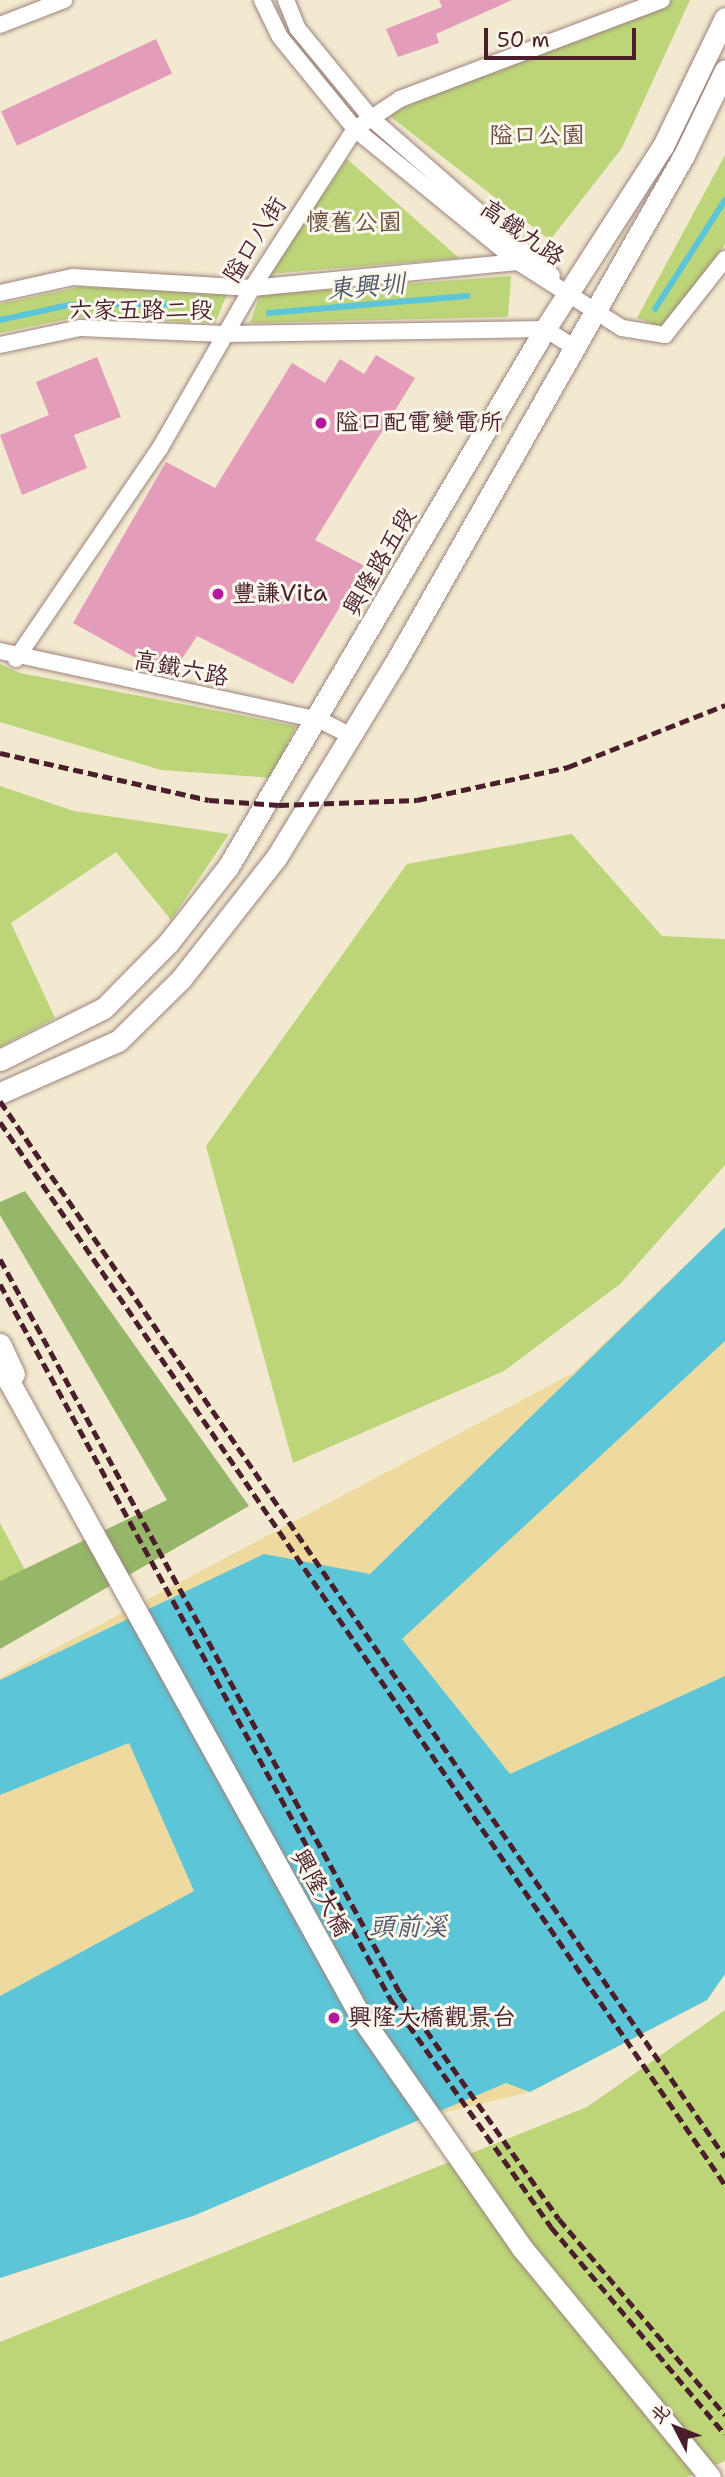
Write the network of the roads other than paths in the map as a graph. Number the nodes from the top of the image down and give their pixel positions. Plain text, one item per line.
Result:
1 (64, 0) edge
2 (262, 0) edge
3 (286, 0) edge
4 (662, 0) edge
5 (725, 18) edge
6 (0, 25) edge
7 (725, 70) edge
8 (371, 118) junction
9 (355, 129) junction
10 (725, 259) edge
11 (518, 262) junction
12 (251, 288) junction
13 (0, 293) edge
14 (568, 293) junction
15 (593, 311) junction
16 (545, 329) junction
17 (224, 334) junction
18 (0, 345) edge
19 (572, 346) junction
20 (0, 652) edge
21 (16, 659) junction
22 (320, 720) junction
23 (352, 736) junction
24 (0, 1060) edge
25 (0, 1093) edge
26 (0, 1344) edge
27 (0, 1365) edge
28 (42, 1433) junction
29 (710, 2477) edge

1 - 6 street
2 - 9 street, 高鐵九路
3 - 8 street, 高鐵九路
4 - 8 street, 隘口八街
5 - 14 street, 興隆路五段
7 - 15 street
8 - 9 street, 隘口八街
8 - 14 street, 高鐵九路
9 - 11 street, 高鐵九路
9 - 12 street, 隘口八街
10 - 15 street
11 - 12 street, 六家五路二段
11 - 14 street, 高鐵九路
12 - 13 street, 六家五路二段
12 - 17 street, 隘口八街
14 - 15 street
14 - 16 street, 興隆路五段
15 - 19 street
16 - 17 street, 六家五路二段
16 - 19 street
16 - 22 street, 興隆路五段
17 - 18 street, 六家五路二段
17 - 21 street, 隘口八街
19 - 23 street
20 - 21 street, 高鐵六路
21 - 22 street, 高鐵六路
22 - 23 street, 高鐵六路
22 - 24 street, 興隆路五段
23 - 25 street
26 - 28 street, 興隆大橋
27 - 28 street, 興隆大橋
28 - 29 street, 興隆大橋

